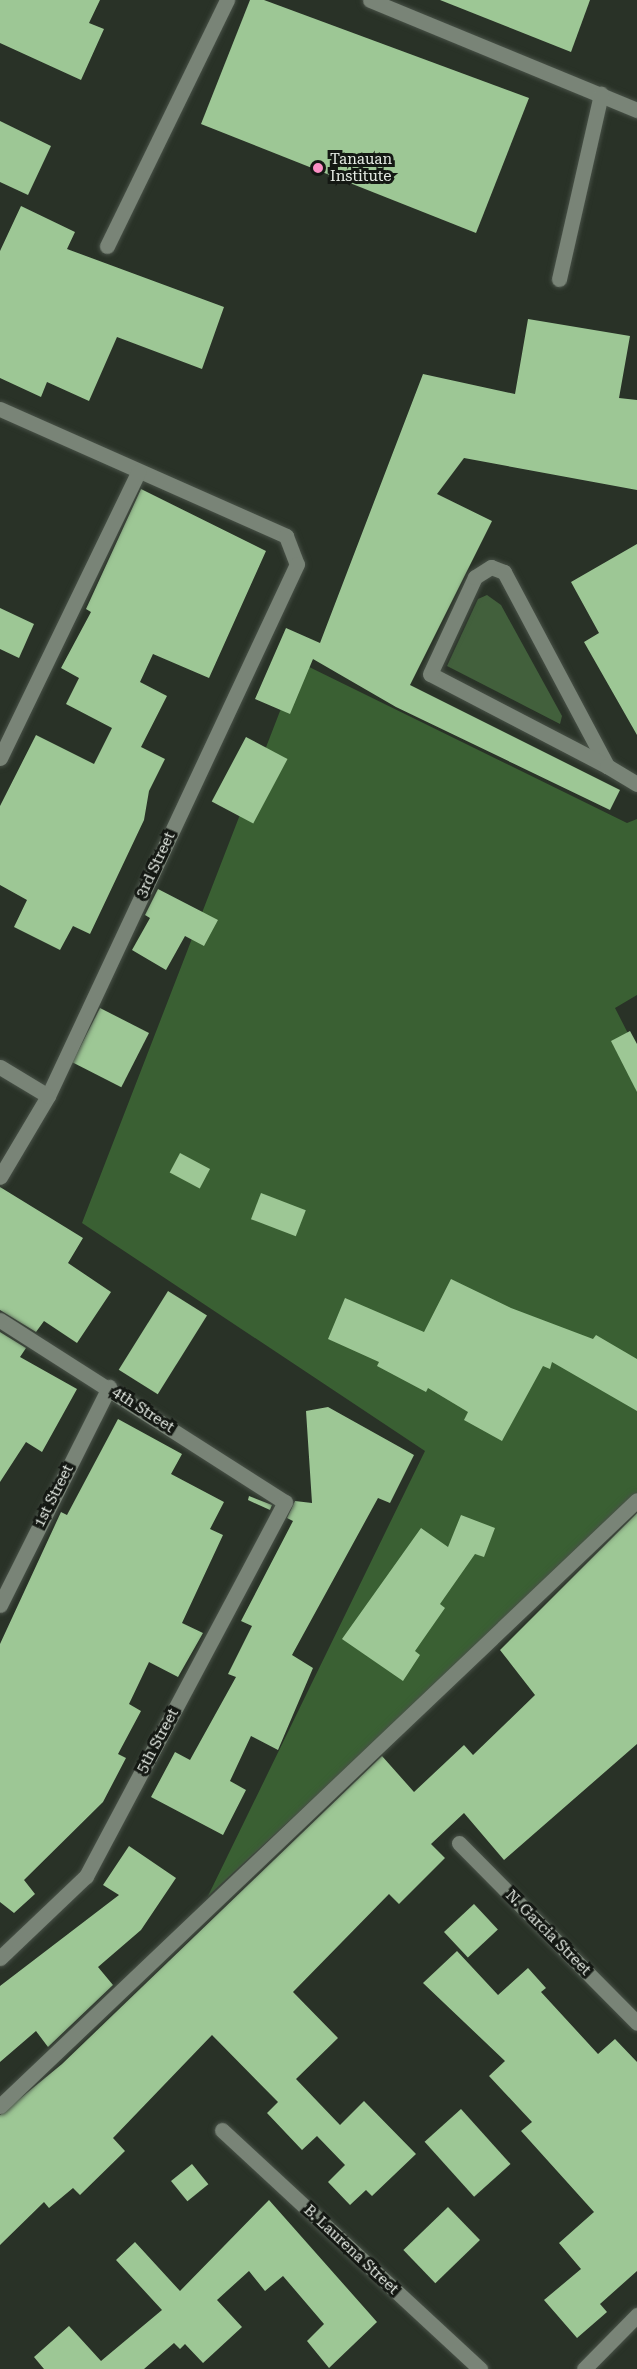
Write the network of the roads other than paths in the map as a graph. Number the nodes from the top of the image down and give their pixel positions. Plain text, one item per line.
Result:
1 (227, 0) edge
2 (370, 0) edge
3 (601, 94) junction
4 (637, 110) edge
5 (107, 246) dead end
6 (559, 279) dead end
7 (0, 409) edge
8 (138, 472) junction
9 (0, 758) edge
10 (607, 766) junction
11 (637, 784) edge
12 (0, 1066) edge
13 (48, 1096) junction
14 (0, 1178) edge
15 (0, 1320) edge
16 (109, 1387) junction
17 (637, 1500) edge
18 (285, 1502) joint
19 (0, 1605) edge
20 (459, 1843) dead end
21 (0, 1958) edge
22 (637, 2023) edge
23 (0, 2106) edge
24 (222, 2130) dead end
25 (637, 2315) edge
26 (480, 2369) edge
27 (584, 2369) edge

1 - 5 street
2 - 3 street
3 - 4 street
3 - 6 street
7 - 8 street
8 - 9 street
8 - 13 street, 3rd Street
10 - 10 street
10 - 11 street
12 - 13 street
13 - 14 street, 3rd Street
15 - 16 street, 4th Street
16 - 18 street, 4th Street
16 - 19 street, 1st Street
17 - 23 street
18 - 21 street, 5th Street
20 - 22 street, N. Garcia Street
24 - 26 street, B. Laurena Street
25 - 27 street

